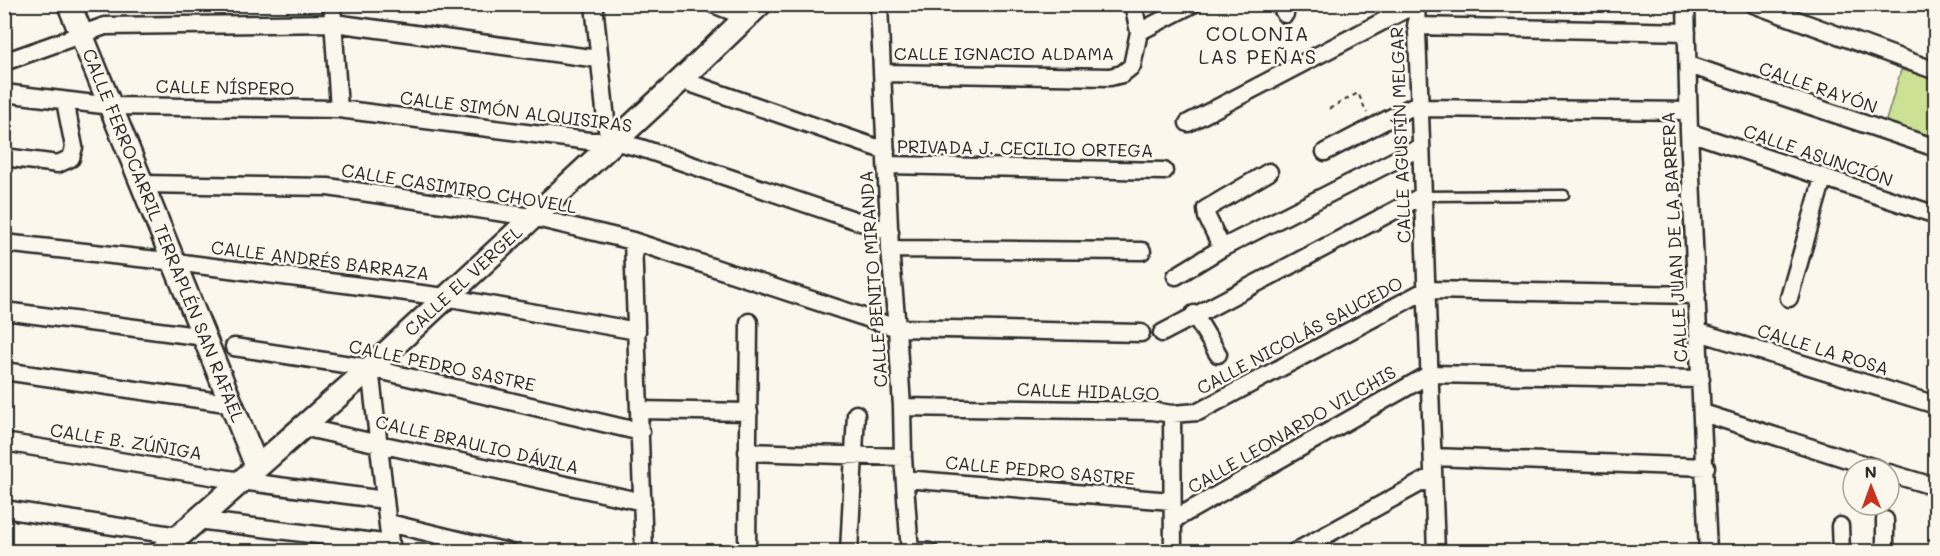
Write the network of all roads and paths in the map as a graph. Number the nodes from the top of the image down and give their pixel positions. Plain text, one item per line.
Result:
1 (69, 4) edge
2 (332, 4) edge
3 (713, 4) edge
4 (879, 4) edge
5 (1132, 4) edge
6 (1193, 4) edge
7 (1416, 4) edge
8 (1686, 4) edge
9 (1753, 4) edge
10 (590, 5) edge
11 (753, 11) edge
12 (334, 23) junction
13 (1416, 26) junction
14 (1139, 32) junction
15 (1687, 32) junction
16 (81, 34) junction
17 (598, 59) junction
18 (4, 62) edge
19 (1689, 65) junction
20 (1935, 72) edge
21 (882, 73) junction
22 (681, 80) junction
23 (4, 93) edge
24 (65, 101) junction
25 (111, 106) junction
26 (1419, 106) junction
27 (339, 109) junction
28 (1329, 109) dead end
29 (1688, 111) junction
30 (1188, 123) dead end
31 (1373, 126) junction
32 (1689, 132) junction
33 (613, 141) junction
34 (1421, 147) junction
35 (1935, 148) edge
36 (1325, 152) dead end
37 (4, 157) edge
38 (886, 158) junction
39 (1164, 171) dead end
40 (1269, 172) dead end
41 (1822, 178) junction
42 (142, 184) junction
43 (1564, 195) dead end
44 (1422, 196) junction
45 (1935, 215) edge
46 (532, 216) junction
47 (633, 241) junction
48 (890, 241) junction
49 (4, 243) edge
50 (1222, 249) junction
51 (1142, 251) dead end
52 (175, 262) junction
53 (1176, 276) dead end
54 (1426, 290) junction
55 (1697, 296) junction
56 (445, 297) junction
57 (1789, 298) dead end
58 (4, 311) edge
59 (1194, 314) junction
60 (749, 322) dead end
61 (897, 328) junction
62 (637, 331) junction
63 (1699, 332) junction
64 (1141, 333) dead end
65 (1162, 333) dead end
66 (205, 337) junction
67 (234, 347) dead end
68 (1218, 354) dead end
69 (370, 368) junction
70 (4, 371) edge
71 (1430, 374) junction
72 (1701, 379) junction
73 (233, 404) junction
74 (1935, 405) edge
75 (902, 407) junction
76 (640, 410) junction
77 (749, 412) junction
78 (1703, 413) junction
79 (856, 414) dead end
80 (1172, 414) junction
81 (302, 427) junction
82 (640, 432) junction
83 (4, 442) edge
84 (378, 442) junction
85 (747, 452) junction
86 (854, 456) junction
87 (903, 457) junction
88 (1433, 457) junction
89 (1841, 457) edge
90 (1706, 467) junction
91 (249, 474) junction
92 (1433, 476) junction
93 (1901, 476) edge
94 (906, 479) junction
95 (1935, 487) edge
96 (385, 500) junction
97 (1171, 501) junction
98 (643, 502) junction
99 (4, 509) edge
100 (197, 520) junction
101 (1173, 520) junction
102 (1886, 520) dead end
103 (389, 523) junction
104 (1840, 526) dead end
105 (178, 536) junction
106 (391, 548) edge
107 (910, 551) edge
108 (161, 552) edge
109 (508, 552) edge
110 (644, 552) edge
111 (747, 552) edge
112 (849, 552) edge
113 (930, 552) edge
114 (1173, 552) edge
115 (1295, 552) edge
116 (1436, 552) edge
117 (1708, 552) edge
118 (1841, 552) edge
119 (1885, 552) edge

1 - 16 street, CALLE FERROCARRIL TERRAPLÉN SAN RAFAÉL
2 - 12 street
3 - 11 street
4 - 21 street, CALLE BENITO MIRANDA
5 - 14 street, CALLE IGNACIO ALDAMA
6 - 14 street
7 - 13 street, CALLE AGUSTÍN MELGAR
7 - 30 street
8 - 15 street, CALLE JUAN DE LA BARRERA
9 - 20 street
10 - 17 street
11 - 22 street, CALLE EL VERGEL
12 - 16 street
12 - 17 street
12 - 27 street
13 - 15 street
13 - 26 street, CALLE AGUSTÍN MELGAR
14 - 21 street, CALLE IGNACIO ALDAMA
15 - 19 street, CALLE JUAN DE LA BARRERA
16 - 18 street
16 - 25 street, CALLE FERROCARRIL TERRAPLÉN SAN RAFAÉL
17 - 33 street
19 - 29 street, CALLE JUAN DE LA BARRERA
19 - 35 street, CALLE RAYÓN
21 - 38 street, CALLE BENITO MIRANDA
22 - 33 street, CALLE EL VERGEL
22 - 38 street, PRIVADA J. CECILIO ORTEGA
23 - 24 street, CALLE NÍSPERO
24 - 25 street, CALLE NÍSPERO
24 - 37 street
25 - 27 street, CALLE NÍSPERO
25 - 42 street, CALLE FERROCARRIL TERRAPLÉN SAN RAFAÉL
26 - 29 street
26 - 31 street
26 - 34 street, CALLE AGUSTÍN MELGAR
27 - 33 street, CALLE SIMÓN ALQUISIRAS
28 - 31 path
29 - 32 street, CALLE JUAN DE LA BARRERA
31 - 36 street
32 - 41 street, CALLE ASUNCIÓN
32 - 55 street, CALLE JUAN DE LA BARRERA
33 - 46 street, CALLE EL VERGEL
33 - 48 street, CALLE SIMÓN ALQUISIRAS
34 - 44 street, CALLE AGUSTÍN MELGAR
34 - 50 street
38 - 39 street, PRIVADA J. CECILIO ORTEGA
38 - 48 street, CALLE BENITO MIRANDA
40 - 50 street
41 - 45 street, CALLE ASUNCIÓN
41 - 57 street
42 - 46 street, CALLE CASIMIRO CHOVELL
42 - 52 street, CALLE FERROCARRIL TERRAPLÉN SAN RAFAÉL
43 - 44 lane
44 - 54 street, CALLE AGUSTÍN MELGAR
44 - 59 street
46 - 47 street, CALLE CASIMIRO CHOVELL
46 - 56 street, CALLE EL VERGEL
47 - 61 street, CALLE CASIMIRO CHOVELL
47 - 62 street
48 - 51 street, CALLE SIMÓN ALQUISIRAS
48 - 61 street, CALLE BENITO MIRANDA
49 - 52 street, CALLE ANDRÉS BARRAZA
50 - 53 street
52 - 56 street, CALLE ANDRÉS BARRAZA
52 - 66 street, CALLE FERROCARRIL TERRAPLÉN SAN RAFAÉL
54 - 55 street, CALLE NICOLÁS SAUCEDO
54 - 71 street, CALLE AGUSTÍN MELGAR
54 - 80 street, CALLE NICOLÁS SAUCEDO
55 - 63 street, CALLE JUAN DE LA BARRERA
56 - 62 street, CALLE ANDRÉS BARRAZA
56 - 69 street, CALLE EL VERGEL
58 - 66 street
59 - 65 street
59 - 68 street
60 - 77 street
61 - 64 street, CALLE CASIMIRO CHOVELL
61 - 75 street, CALLE BENITO MIRANDA
62 - 76 street
63 - 72 street, CALLE JUAN DE LA BARRERA
63 - 74 street, CALLE LA ROSA
66 - 73 street, CALLE FERROCARRIL TERRAPLÉN SAN RAFAÉL
67 - 69 street, CALLE PEDRO SASTRE
69 - 81 street, CALLE EL VERGEL
69 - 82 street, CALLE PEDRO SASTRE
69 - 84 street
70 - 73 street
71 - 72 street
71 - 88 street, CALLE AGUSTÍN MELGAR
71 - 101 street, CALLE LEONARDO VILCHIS
72 - 78 street, CALLE JUAN DE LA BARRERA
73 - 91 street, CALLE FERROCARRIL TERRAPLÉN SAN RAFAÉL
75 - 80 street, CALLE HIDALGO
75 - 87 street, CALLE BENITO MIRANDA
76 - 77 street
76 - 82 street
77 - 85 street
78 - 89 street
78 - 90 street, CALLE JUAN DE LA BARRERA
79 - 86 street
80 - 97 street, CALLE HIDALGO
81 - 84 street, CALLE BRAULIO DÁVILA
81 - 91 street, CALLE EL VERGEL
82 - 98 street
83 - 91 street, CALLE B. ZÚÑIGA
84 - 96 street
84 - 98 street, CALLE BRAULIO DÁVILA
85 - 86 street
85 - 111 street
86 - 87 street
86 - 112 street
87 - 94 street, CALLE BENITO MIRANDA
88 - 90 street
88 - 92 street, CALLE AGUSTÍN MELGAR
90 - 117 street, CALLE JUAN DE LA BARRERA
91 - 96 street, CALLE B. ZÚÑIGA
91 - 100 street, CALLE EL VERGEL
92 - 115 street
92 - 116 street, CALLE AGUSTÍN MELGAR
93 - 95 street
94 - 97 street, CALLE PEDRO SASTRE
94 - 107 street, CALLE BENITO MIRANDA
96 - 103 street
97 - 101 street, CALLE HIDALGO
98 - 110 street
99 - 105 street
100 - 105 street, CALLE EL VERGEL
100 - 106 street
101 - 114 street, CALLE HIDALGO
102 - 119 street
103 - 106 street
103 - 109 street
104 - 118 street
105 - 108 street, CALLE EL VERGEL
107 - 113 street

